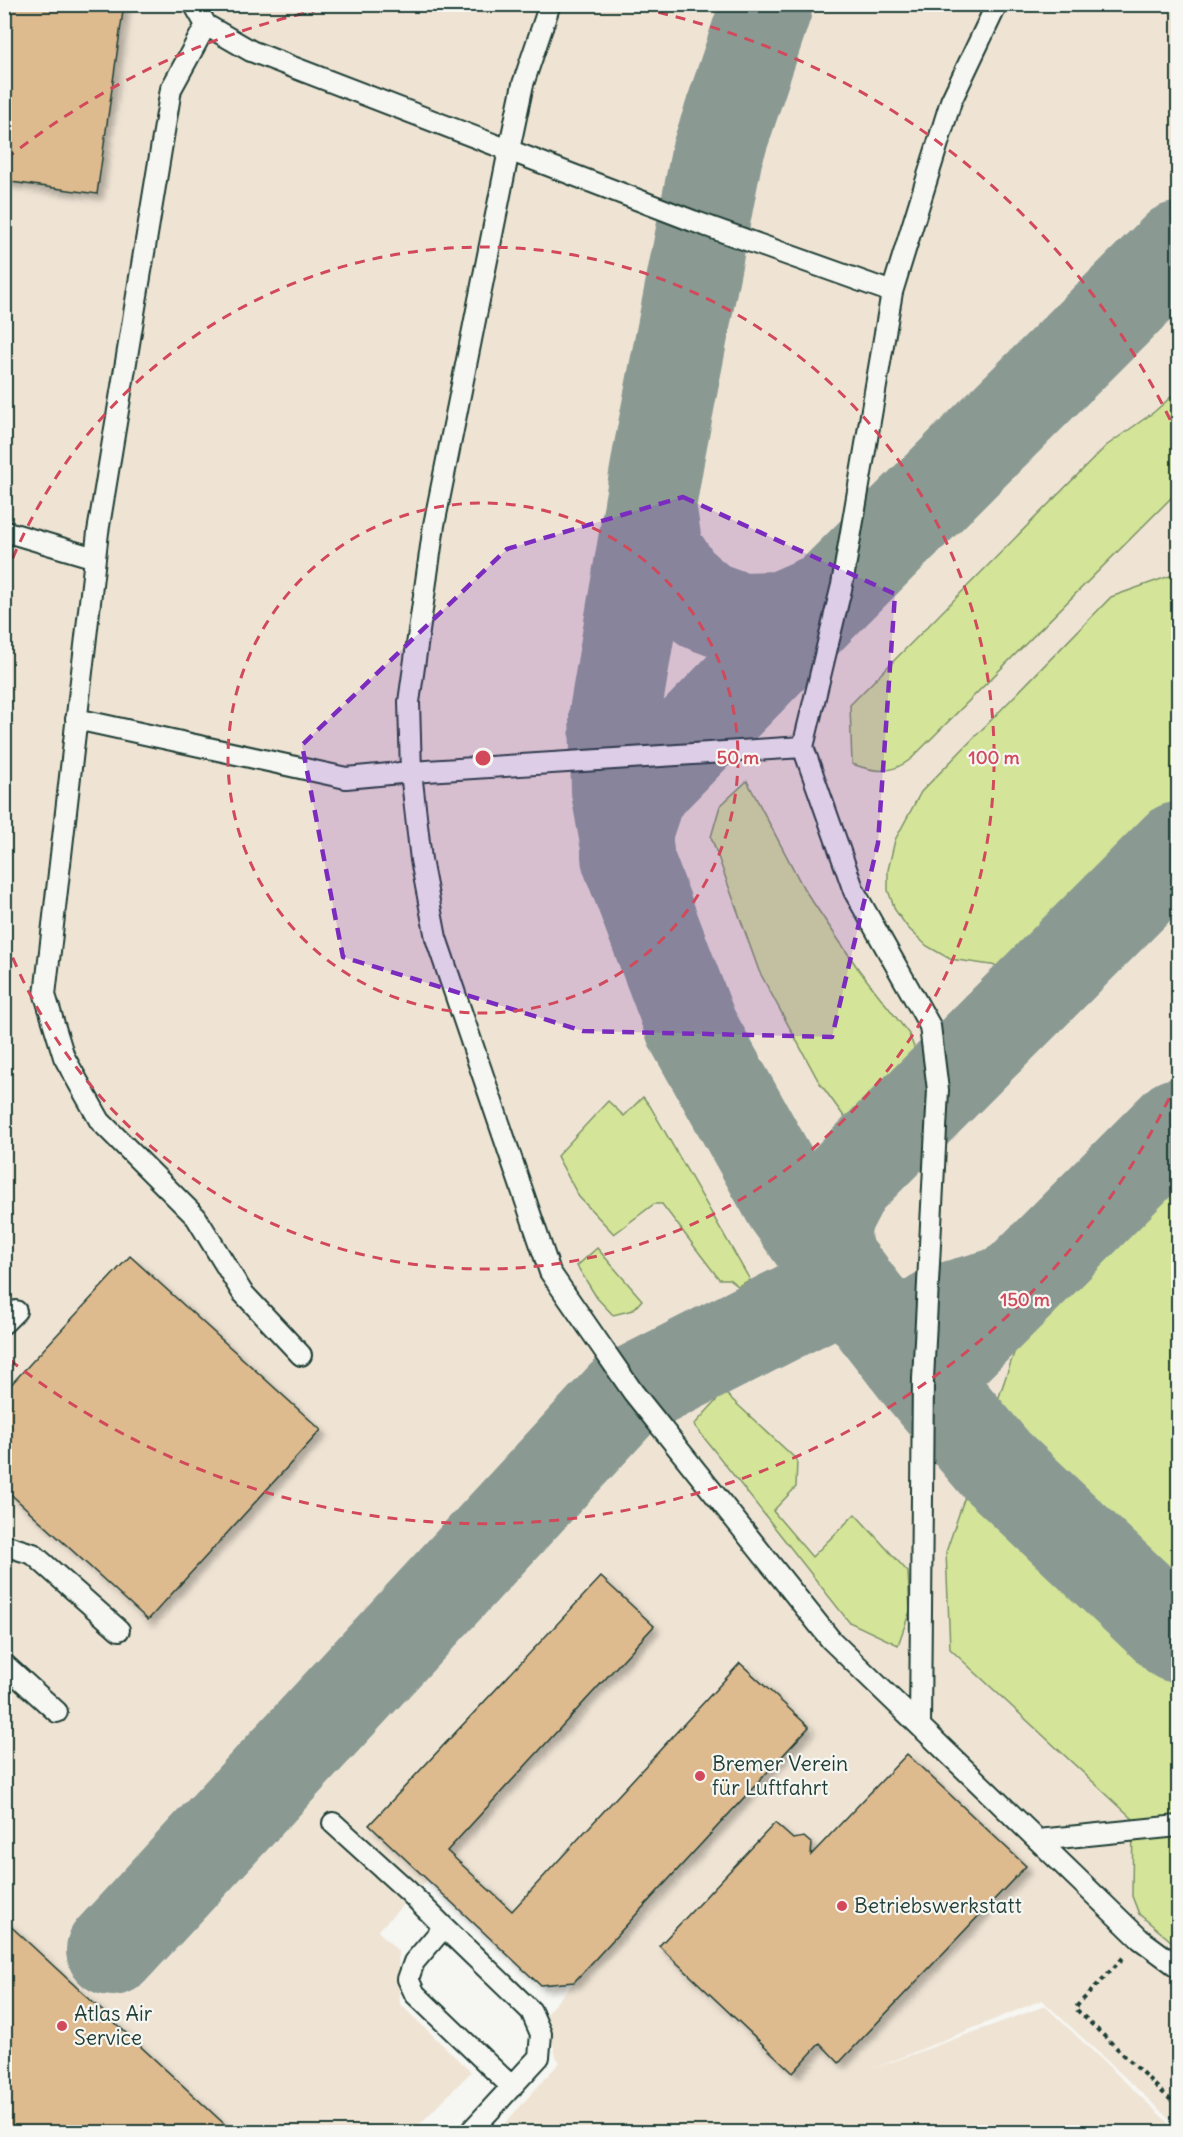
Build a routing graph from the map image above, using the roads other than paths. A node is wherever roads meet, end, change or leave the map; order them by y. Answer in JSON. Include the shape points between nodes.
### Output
{"nodes":[{"id":1,"x":194,"y":4,"type":"edge"},
{"id":2,"x":550,"y":4,"type":"edge"},
{"id":3,"x":997,"y":4,"type":"edge"},
{"id":4,"x":206,"y":25,"type":"junction"},
{"id":5,"x":509,"y":150,"type":"junction"},
{"id":6,"x":892,"y":292,"type":"junction"},
{"id":7,"x":4,"y":531,"type":"edge"},
{"id":8,"x":95,"y":558,"type":"junction"},
{"id":9,"x":76,"y":719,"type":"junction"},
{"id":10,"x":802,"y":747,"type":"junction"},
{"id":11,"x":411,"y":772,"type":"junction"},
{"id":12,"x":301,"y":1355,"type":"dead end"},
{"id":13,"x":4,"y":1545,"type":"edge"},
{"id":14,"x":119,"y":1630,"type":"dead end"},
{"id":15,"x":4,"y":1664,"type":"edge"},
{"id":16,"x":57,"y":1712,"type":"dead end"},
{"id":17,"x":920,"y":1726,"type":"junction"},
{"id":18,"x":333,"y":1823,"type":"dead end"},
{"id":19,"x":1179,"y":1826,"type":"edge"},
{"id":20,"x":1038,"y":1840,"type":"junction"},
{"id":21,"x":444,"y":1928,"type":"junction"},
{"id":22,"x":1179,"y":1968,"type":"edge"},
{"id":23,"x":512,"y":2087,"type":"junction"},
{"id":24,"x":470,"y":2133,"type":"edge"}],
"edges":[{"from":1,"to":4,"type":"lane"},
{"from":2,"to":5,"type":"lane","via":[[523,84]]},
{"from":3,"to":6,"type":"lane","via":[[951,101]]},
{"from":4,"to":5,"type":"lane","via":[[251,51]]},
{"from":4,"to":8,"type":"lane","via":[[171,89]]},
{"from":5,"to":6,"type":"lane"},
{"from":5,"to":11,"type":"lane","via":[[434,525],[409,702]]},
{"from":6,"to":10,"type":"lane","via":[[842,585]]},
{"from":7,"to":8,"type":"lane"},
{"from":8,"to":9,"type":"lane"},
{"from":9,"to":11,"type":"lane","via":[[346,778]]},
{"from":9,"to":12,"type":"lane","via":[[45,995],[64,1057],[100,1121],[196,1217],[242,1292]]},
{"from":10,"to":11,"type":"lane"},
{"from":10,"to":17,"type":"lane","via":[[854,891],[930,1026],[938,1090],[922,1379]]},
{"from":11,"to":17,"type":"lane","via":[[436,938],[550,1272],[633,1392],[831,1640]]},
{"from":13,"to":14,"type":"lane","via":[[33,1554]]},
{"from":15,"to":16,"type":"lane"},
{"from":17,"to":20,"type":"lane"},
{"from":18,"to":21,"type":"lane"},
{"from":19,"to":20,"type":"lane"},
{"from":20,"to":22,"type":"lane","via":[[1140,1939]]},
{"from":21,"to":23,"type":"lane","via":[[531,2011],[541,2034],[539,2057]]},
{"from":21,"to":23,"type":"lane","via":[[414,1962],[408,1979],[415,1994]]},
{"from":23,"to":24,"type":"lane"}]}
